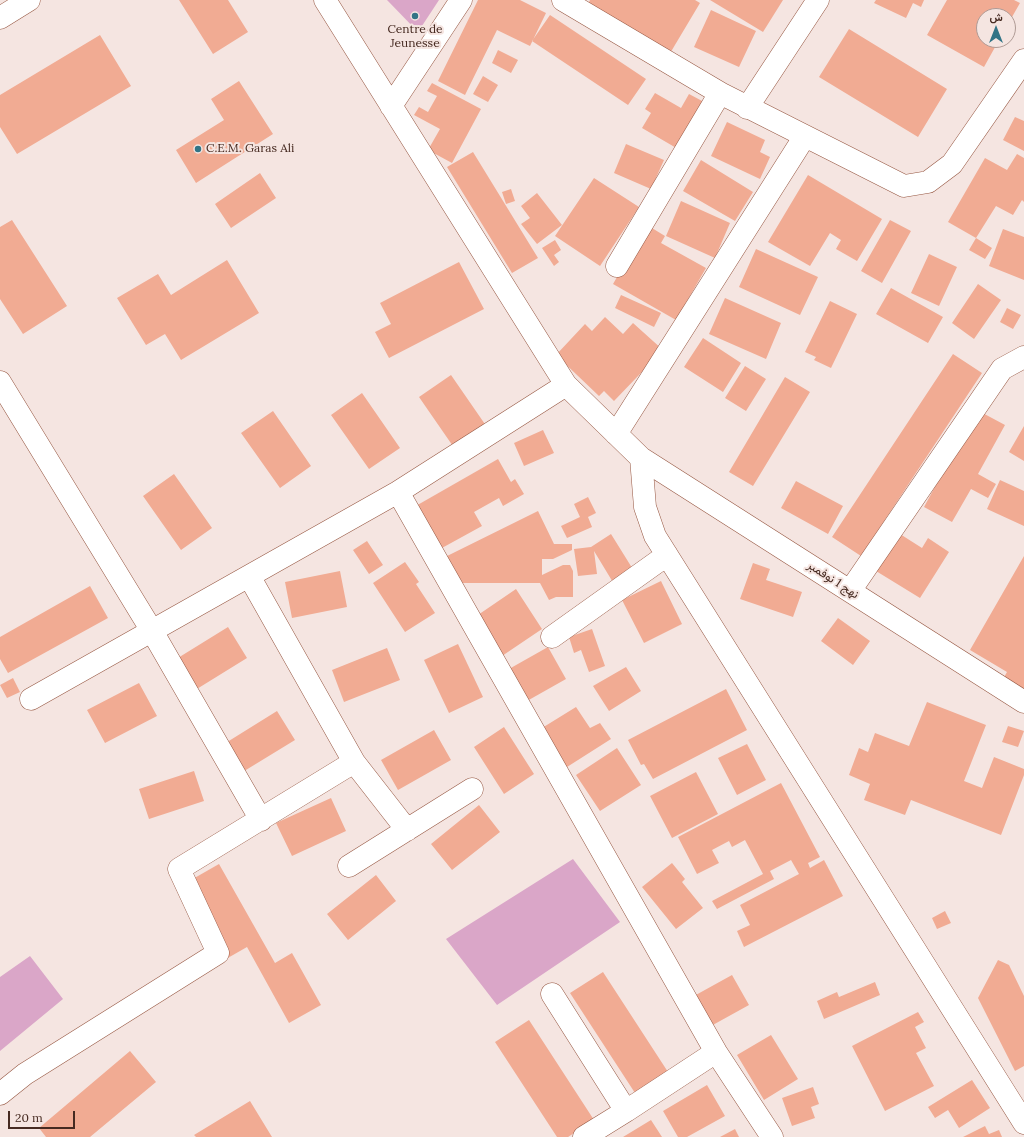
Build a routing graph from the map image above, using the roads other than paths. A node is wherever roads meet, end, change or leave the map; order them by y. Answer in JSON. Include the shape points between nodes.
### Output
{"nodes":[{"id":1,"x":29,"y":0,"type":"edge"},
{"id":2,"x":325,"y":0,"type":"edge"},
{"id":3,"x":461,"y":0,"type":"edge"},
{"id":4,"x":563,"y":0,"type":"edge"},
{"id":5,"x":818,"y":0,"type":"edge"},
{"id":6,"x":0,"y":18,"type":"edge"},
{"id":7,"x":1024,"y":60,"type":"edge"},
{"id":8,"x":720,"y":93,"type":"junction"},
{"id":9,"x":391,"y":106,"type":"junction"},
{"id":10,"x":747,"y":108,"type":"junction"},
{"id":11,"x":805,"y":136,"type":"junction"},
{"id":12,"x":617,"y":266,"type":"dead end"},
{"id":13,"x":1024,"y":357,"type":"edge"},
{"id":14,"x":0,"y":382,"type":"edge"},
{"id":15,"x":566,"y":385,"type":"junction"},
{"id":16,"x":616,"y":434,"type":"junction"},
{"id":17,"x":641,"y":458,"type":"junction"},
{"id":18,"x":398,"y":492,"type":"junction"},
{"id":19,"x":667,"y":555,"type":"junction"},
{"id":20,"x":249,"y":576,"type":"junction"},
{"id":21,"x":850,"y":591,"type":"junction"},
{"id":22,"x":152,"y":631,"type":"junction"},
{"id":23,"x":552,"y":637,"type":"dead end"},
{"id":24,"x":31,"y":699,"type":"dead end"},
{"id":25,"x":1024,"y":702,"type":"edge"},
{"id":26,"x":354,"y":762,"type":"junction"},
{"id":27,"x":472,"y":789,"type":"dead end"},
{"id":28,"x":261,"y":820,"type":"junction"},
{"id":29,"x":406,"y":830,"type":"junction"},
{"id":30,"x":350,"y":866,"type":"dead end"},
{"id":31,"x":552,"y":994,"type":"dead end"},
{"id":32,"x":716,"y":1052,"type":"junction"},
{"id":33,"x":0,"y":1094,"type":"edge"},
{"id":34,"x":626,"y":1111,"type":"junction"},
{"id":35,"x":1024,"y":1123,"type":"edge"},
{"id":36,"x":584,"y":1137,"type":"edge"},
{"id":37,"x":772,"y":1137,"type":"edge"}],
"edges":[{"from":1,"to":6,"type":"street"},
{"from":2,"to":9,"type":"street","name":"نهج 1 نوفمبر"},
{"from":3,"to":9,"type":"street"},
{"from":4,"to":8,"type":"street"},
{"from":5,"to":10,"type":"street"},
{"from":7,"to":11,"type":"street","via":[[952,164],[928,182],[904,186]]},
{"from":8,"to":10,"type":"street"},
{"from":8,"to":12,"type":"street"},
{"from":9,"to":15,"type":"street","name":"نهج 1 نوفمبر"},
{"from":10,"to":11,"type":"street"},
{"from":11,"to":16,"type":"street"},
{"from":13,"to":21,"type":"street","via":[[1002,369]]},
{"from":14,"to":22,"type":"street"},
{"from":15,"to":16,"type":"street","name":"نهج 1 نوفمبر"},
{"from":15,"to":18,"type":"street"},
{"from":16,"to":17,"type":"street","name":"نهج 1 نوفمبر"},
{"from":17,"to":19,"type":"street","via":[[645,507],[655,536]]},
{"from":17,"to":21,"type":"street","name":"نهج 1 نوفمبر"},
{"from":18,"to":20,"type":"street"},
{"from":18,"to":32,"type":"street"},
{"from":19,"to":23,"type":"street"},
{"from":19,"to":35,"type":"street"},
{"from":20,"to":22,"type":"street"},
{"from":20,"to":26,"type":"street"},
{"from":21,"to":25,"type":"street","name":"نهج 1 نوفمبر"},
{"from":22,"to":24,"type":"street"},
{"from":22,"to":28,"type":"street"},
{"from":26,"to":28,"type":"street"},
{"from":26,"to":29,"type":"street"},
{"from":27,"to":29,"type":"street"},
{"from":28,"to":33,"type":"street","via":[[179,869],[218,953],[25,1074]]},
{"from":29,"to":30,"type":"street"},
{"from":31,"to":34,"type":"street"},
{"from":32,"to":34,"type":"street"},
{"from":32,"to":37,"type":"street"},
{"from":34,"to":36,"type":"street"}]}
